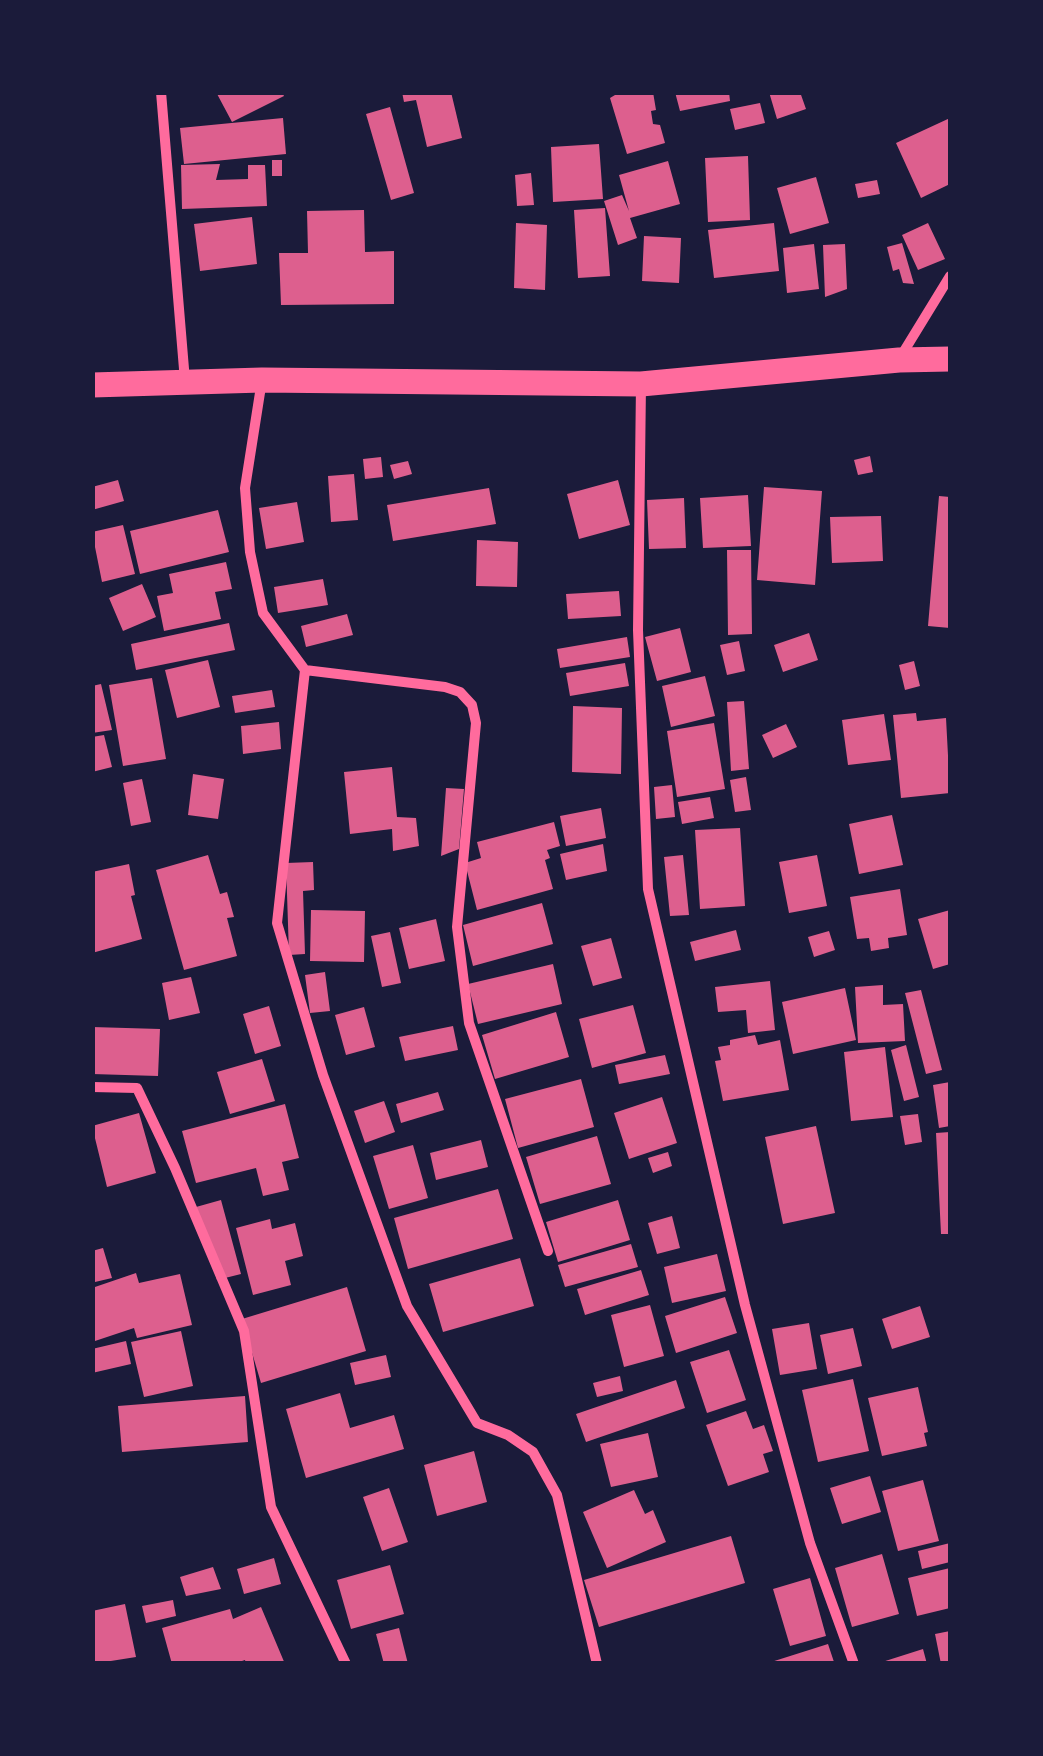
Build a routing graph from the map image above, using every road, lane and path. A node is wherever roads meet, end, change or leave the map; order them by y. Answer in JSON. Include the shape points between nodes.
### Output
{"nodes":[{"id":1,"x":162,"y":92,"type":"edge"},
{"id":2,"x":950,"y":276,"type":"edge"},
{"id":3,"x":950,"y":359,"type":"edge"},
{"id":4,"x":899,"y":360,"type":"junction"},
{"id":5,"x":262,"y":380,"type":"junction"},
{"id":6,"x":186,"y":382,"type":"junction"},
{"id":7,"x":641,"y":384,"type":"junction"},
{"id":8,"x":92,"y":385,"type":"edge"},
{"id":9,"x":305,"y":670,"type":"junction"},
{"id":10,"x":92,"y":1087,"type":"edge"},
{"id":11,"x":548,"y":1251,"type":"dead end"},
{"id":12,"x":346,"y":1664,"type":"edge"},
{"id":13,"x":597,"y":1664,"type":"edge"},
{"id":14,"x":854,"y":1664,"type":"edge"}],
"edges":[{"from":1,"to":6,"type":"street"},
{"from":2,"to":4,"type":"street"},
{"from":3,"to":4,"type":"main road"},
{"from":4,"to":7,"type":"main road"},
{"from":5,"to":6,"type":"main road"},
{"from":5,"to":7,"type":"main road"},
{"from":5,"to":9,"type":"street","via":[[245,488],[250,552],[263,613]]},
{"from":6,"to":8,"type":"main road"},
{"from":7,"to":14,"type":"street","via":[[638,630],[648,889],[746,1305],[810,1543]]},
{"from":9,"to":11,"type":"street","via":[[445,687],[472,705],[476,724],[457,927],[469,1023]]},
{"from":9,"to":13,"type":"street","via":[[276,923],[298,1000],[407,1306],[478,1423],[533,1452],[556,1494]]},
{"from":10,"to":12,"type":"street","via":[[137,1088],[175,1168],[244,1332],[272,1507]]}]}
